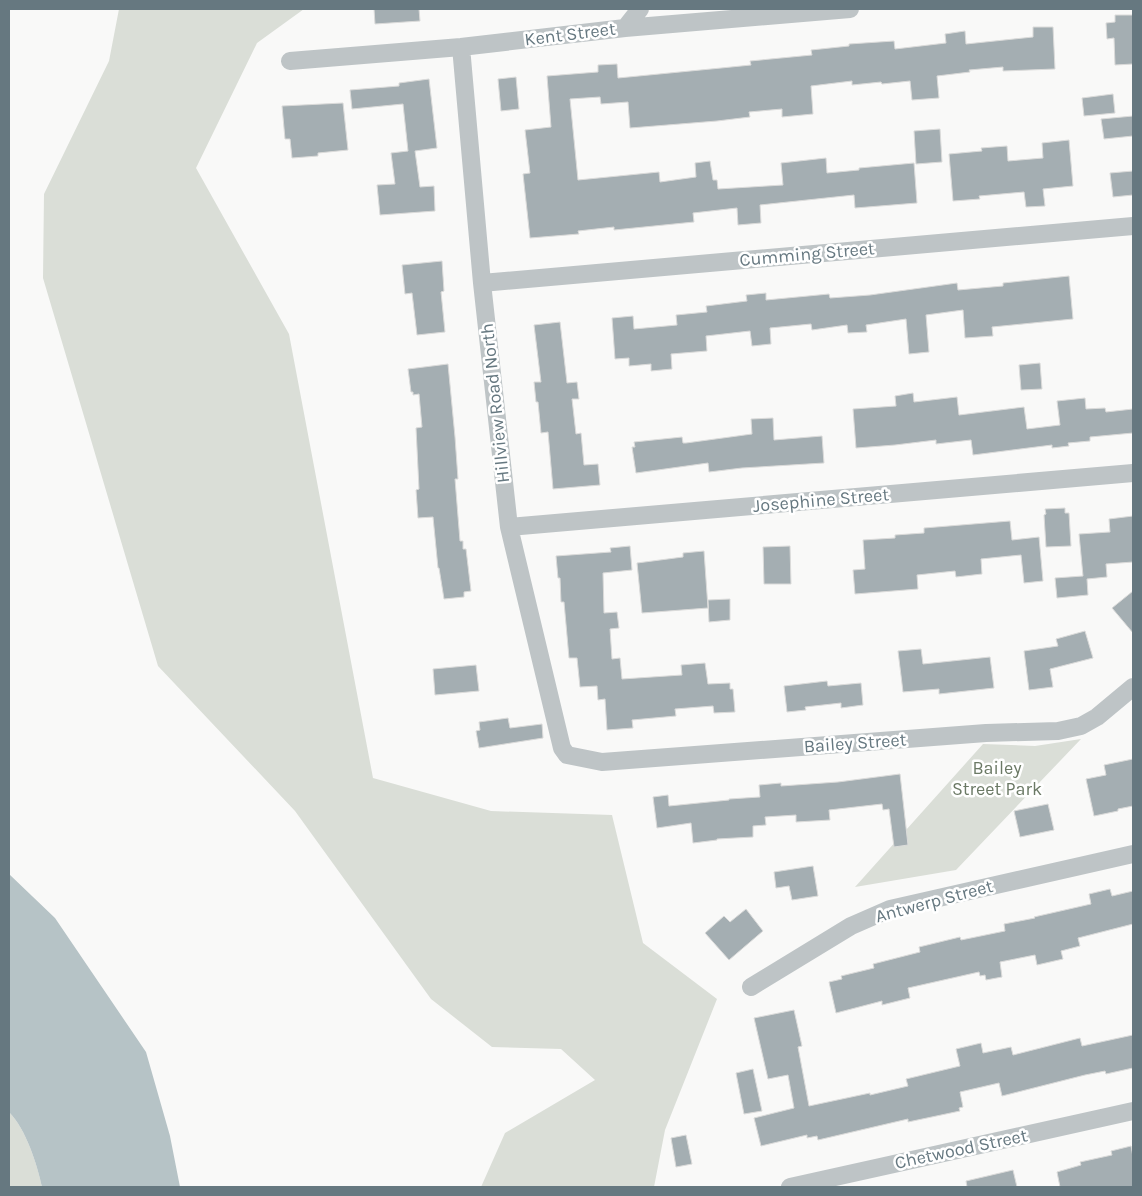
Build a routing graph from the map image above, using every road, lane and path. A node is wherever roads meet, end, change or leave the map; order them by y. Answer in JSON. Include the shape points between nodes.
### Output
{"nodes":[{"id":1,"x":640,"y":9,"type":"edge"},
{"id":2,"x":850,"y":9,"type":"edge"},
{"id":3,"x":624,"y":28,"type":"junction"},
{"id":4,"x":461,"y":47,"type":"junction"},
{"id":5,"x":290,"y":61,"type":"dead end"},
{"id":6,"x":1133,"y":226,"type":"edge"},
{"id":7,"x":482,"y":282,"type":"junction"},
{"id":8,"x":1133,"y":473,"type":"edge"},
{"id":9,"x":509,"y":527,"type":"junction"},
{"id":10,"x":1133,"y":687,"type":"edge"},
{"id":11,"x":565,"y":752,"type":"joint"},
{"id":12,"x":1133,"y":854,"type":"edge"},
{"id":13,"x":751,"y":987,"type":"dead end"},
{"id":14,"x":1133,"y":1111,"type":"edge"},
{"id":15,"x":790,"y":1187,"type":"edge"}],
"edges":[{"from":1,"to":3,"type":"street"},
{"from":2,"to":3,"type":"street","name":"Kent Street"},
{"from":3,"to":4,"type":"street","name":"Kent Street"},
{"from":4,"to":5,"type":"street","name":"Kent Street"},
{"from":4,"to":7,"type":"street","name":"Hillview Road North"},
{"from":6,"to":7,"type":"street","name":"Cumming Street"},
{"from":7,"to":9,"type":"street","name":"Hillview Road North"},
{"from":8,"to":9,"type":"street","name":"Josephine Street"},
{"from":9,"to":11,"type":"street","name":"Hillview Road North"},
{"from":10,"to":11,"type":"street","name":"Bailey Street","via":[[1097,717],[1081,726],[1058,731],[986,733],[602,762]]},
{"from":12,"to":13,"type":"street","name":"Antwerp Street","via":[[890,909],[851,926]]},
{"from":14,"to":15,"type":"street","name":"Chetwood Street"}]}
